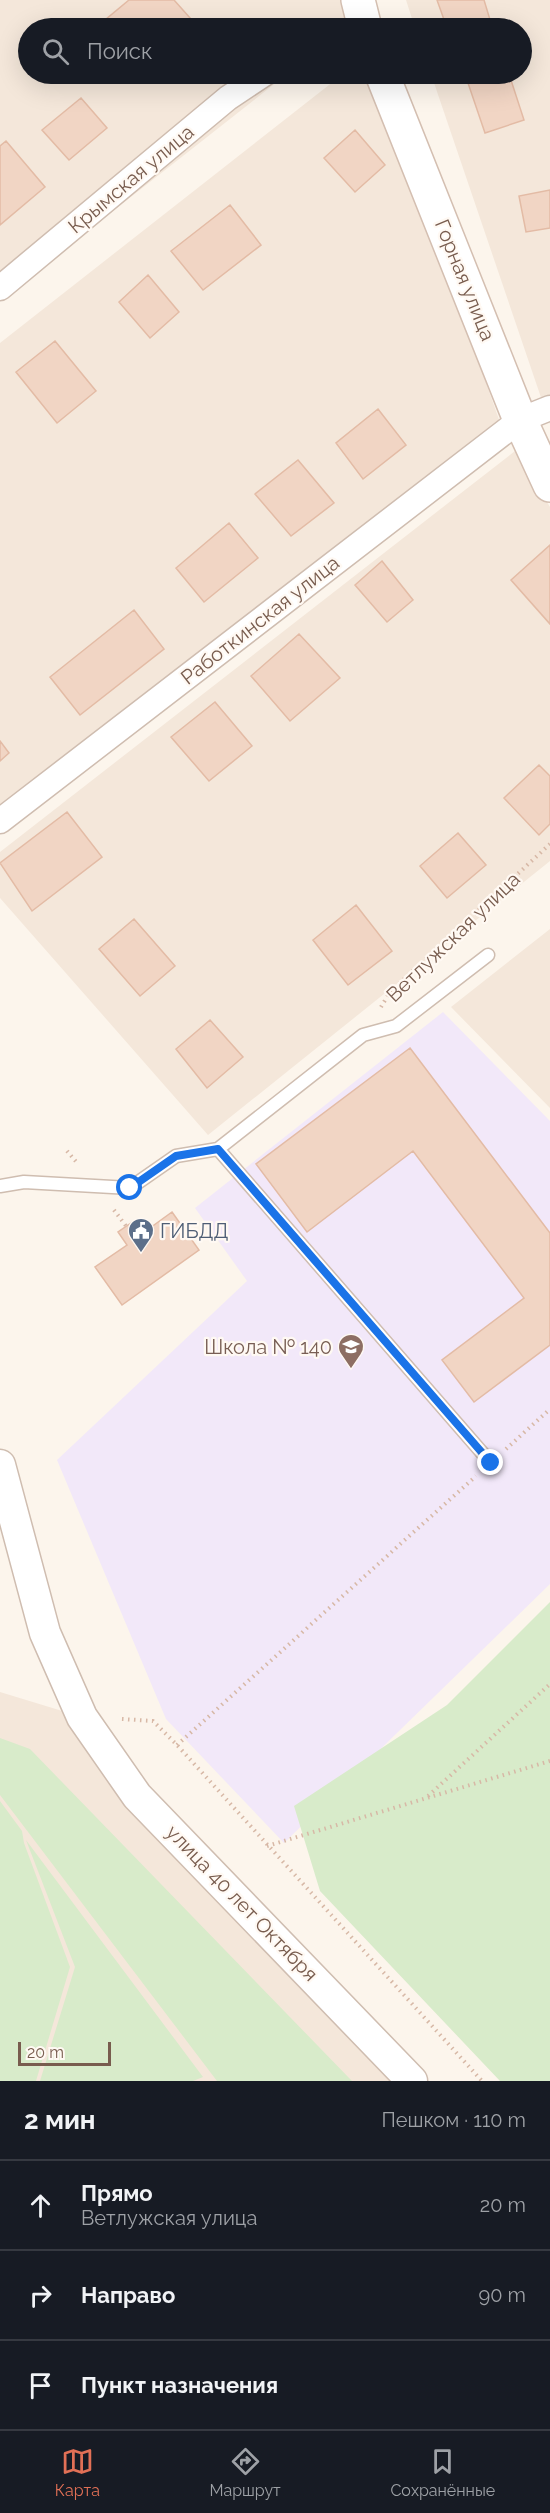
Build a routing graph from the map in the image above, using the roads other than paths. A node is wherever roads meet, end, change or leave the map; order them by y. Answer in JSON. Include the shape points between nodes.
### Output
{"nodes":[{"id":1,"x":358,"y":0,"type":"edge"},
{"id":2,"x":362,"y":18,"type":"edge"},
{"id":3,"x":249,"y":84,"type":"edge"},
{"id":4,"x":386,"y":84,"type":"edge"},
{"id":5,"x":0,"y":288,"type":"edge"},
{"id":6,"x":550,"y":408,"type":"edge"},
{"id":7,"x":520,"y":420,"type":"junction"},
{"id":8,"x":550,"y":485,"type":"edge"},
{"id":9,"x":0,"y":821,"type":"edge"},
{"id":10,"x":488,"y":955,"type":"dead end"},
{"id":11,"x":218,"y":1149,"type":"junction"},
{"id":12,"x":0,"y":1186,"type":"edge"},
{"id":13,"x":491,"y":1463,"type":"road end"},
{"id":14,"x":2,"y":1480,"type":"edge"},
{"id":15,"x":412,"y":2081,"type":"edge"}],
"edges":[{"from":1,"to":2,"type":"main road"},
{"from":3,"to":5,"type":"street","name":"Крымская улица"},
{"from":4,"to":7,"type":"main road","name":"Горная улица"},
{"from":6,"to":7,"type":"street","name":"Работкинская улица"},
{"from":7,"to":8,"type":"main road","name":"Горная улица"},
{"from":7,"to":9,"type":"street","name":"Работкинская улица"},
{"from":10,"to":11,"type":"lane","name":"Ветлужская улица","via":[[396,1026],[363,1035]]},
{"from":11,"to":12,"type":"lane","name":"Ветлужская улица","via":[[176,1156],[130,1188],[24,1182]]},
{"from":11,"to":13,"type":"lane"},
{"from":14,"to":15,"type":"street","name":"улица 40 лет Октября","via":[[45,1634],[82,1717],[137,1796]]}]}
